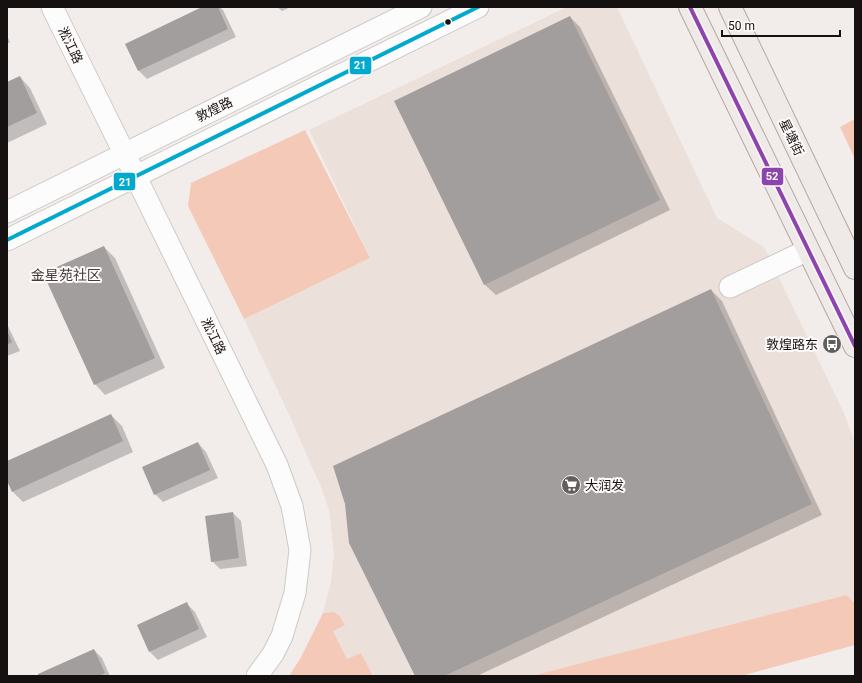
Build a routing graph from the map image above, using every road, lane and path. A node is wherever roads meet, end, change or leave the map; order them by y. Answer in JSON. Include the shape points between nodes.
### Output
{"nodes":[{"id":1,"x":52,"y":7,"type":"edge"},
{"id":2,"x":421,"y":7,"type":"edge"},
{"id":3,"x":478,"y":7,"type":"edge"},
{"id":4,"x":690,"y":7,"type":"edge"},
{"id":5,"x":730,"y":7,"type":"edge"},
{"id":6,"x":125,"y":154,"type":"junction"},
{"id":7,"x":136,"y":176,"type":"junction"},
{"id":8,"x":7,"y":212,"type":"edge"},
{"id":9,"x":7,"y":240,"type":"edge"},
{"id":10,"x":808,"y":250,"type":"junction"},
{"id":11,"x":855,"y":268,"type":"edge"},
{"id":12,"x":730,"y":287,"type":"dead end"},
{"id":13,"x":855,"y":346,"type":"edge"},
{"id":14,"x":257,"y":676,"type":"edge"}],
"edges":[{"from":1,"to":6,"type":"street","name":"淞江路"},
{"from":2,"to":6,"type":"street","name":"敦煌路"},
{"from":3,"to":7,"type":"street","name":"敦煌路"},
{"from":4,"to":10,"type":"main road"},
{"from":5,"to":11,"type":"main road","name":"星塘街"},
{"from":6,"to":7,"type":"street","name":"淞江路"},
{"from":6,"to":8,"type":"street","name":"敦煌路"},
{"from":7,"to":9,"type":"street","name":"敦煌路"},
{"from":7,"to":14,"type":"street","name":"淞江路","via":[[277,465],[292,506],[300,550],[296,593],[282,636]]},
{"from":10,"to":12,"type":"street"},
{"from":10,"to":13,"type":"main road"}]}
